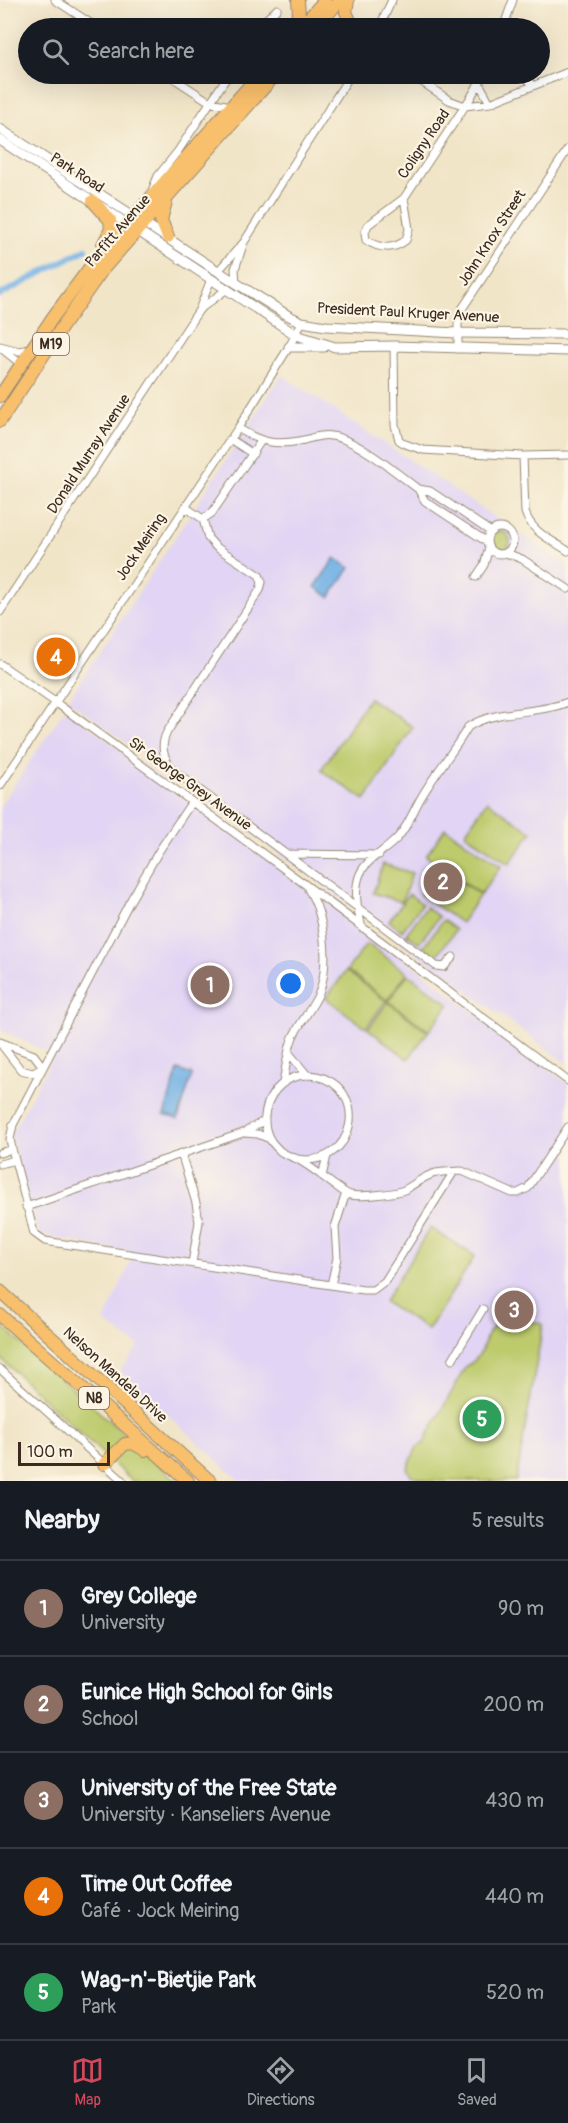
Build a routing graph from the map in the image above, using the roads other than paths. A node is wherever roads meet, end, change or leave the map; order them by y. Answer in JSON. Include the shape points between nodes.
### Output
{"nodes":[{"id":1,"x":55,"y":0,"type":"edge"},
{"id":2,"x":298,"y":0,"type":"edge"},
{"id":3,"x":340,"y":0,"type":"edge"},
{"id":4,"x":348,"y":0,"type":"edge"},
{"id":5,"x":392,"y":0,"type":"edge"},
{"id":6,"x":513,"y":0,"type":"edge"},
{"id":7,"x":322,"y":8,"type":"edge"},
{"id":8,"x":277,"y":9,"type":"dead end"},
{"id":9,"x":83,"y":18,"type":"edge"},
{"id":10,"x":267,"y":18,"type":"edge"},
{"id":11,"x":296,"y":18,"type":"edge"},
{"id":12,"x":336,"y":18,"type":"edge"},
{"id":13,"x":336,"y":18,"type":"edge"},
{"id":14,"x":347,"y":18,"type":"edge"},
{"id":15,"x":385,"y":18,"type":"edge"},
{"id":16,"x":507,"y":18,"type":"edge"},
{"id":17,"x":568,"y":72,"type":"edge"},
{"id":18,"x":550,"y":78,"type":"edge"},
{"id":19,"x":182,"y":84,"type":"edge"},
{"id":20,"x":222,"y":84,"type":"edge"},
{"id":21,"x":246,"y":84,"type":"edge"},
{"id":22,"x":251,"y":84,"type":"edge"},
{"id":23,"x":267,"y":84,"type":"edge"},
{"id":24,"x":345,"y":84,"type":"edge"},
{"id":25,"x":425,"y":84,"type":"edge"},
{"id":26,"x":478,"y":84,"type":"edge"},
{"id":27,"x":480,"y":84,"type":"edge"},
{"id":28,"x":532,"y":85,"type":"edge"},
{"id":29,"x":244,"y":91,"type":"junction"},
{"id":30,"x":210,"y":102,"type":"junction"},
{"id":31,"x":490,"y":103,"type":"junction"},
{"id":32,"x":231,"y":106,"type":"junction"},
{"id":33,"x":465,"y":106,"type":"junction"},
{"id":34,"x":0,"y":129,"type":"edge"},
{"id":35,"x":0,"y":140,"type":"edge"},
{"id":36,"x":568,"y":149,"type":"edge"},
{"id":37,"x":170,"y":193,"type":"junction"},
{"id":38,"x":404,"y":198,"type":"junction"},
{"id":39,"x":149,"y":199,"type":"junction"},
{"id":40,"x":93,"y":201,"type":"junction"},
{"id":41,"x":136,"y":223,"type":"junction"},
{"id":42,"x":168,"y":237,"type":"junction"},
{"id":43,"x":244,"y":242,"type":"junction"},
{"id":44,"x":94,"y":262,"type":"junction"},
{"id":45,"x":219,"y":270,"type":"junction"},
{"id":46,"x":211,"y":279,"type":"junction"},
{"id":47,"x":236,"y":283,"type":"junction"},
{"id":48,"x":227,"y":289,"type":"junction"},
{"id":49,"x":77,"y":306,"type":"junction"},
{"id":50,"x":199,"y":310,"type":"junction"},
{"id":51,"x":302,"y":322,"type":"junction"},
{"id":52,"x":457,"y":333,"type":"junction"},
{"id":53,"x":568,"y":334,"type":"edge"},
{"id":54,"x":296,"y":335,"type":"junction"},
{"id":55,"x":394,"y":346,"type":"junction"},
{"id":56,"x":0,"y":347,"type":"edge"},
{"id":57,"x":289,"y":347,"type":"junction"},
{"id":58,"x":335,"y":347,"type":"junction"},
{"id":59,"x":31,"y":348,"type":"junction"},
{"id":60,"x":458,"y":349,"type":"junction"},
{"id":61,"x":568,"y":351,"type":"edge"},
{"id":62,"x":21,"y":364,"type":"junction"},
{"id":63,"x":23,"y":387,"type":"junction"},
{"id":64,"x":0,"y":396,"type":"edge"},
{"id":65,"x":0,"y":408,"type":"edge"},
{"id":66,"x":0,"y":421,"type":"edge"},
{"id":67,"x":238,"y":428,"type":"junction"},
{"id":68,"x":231,"y":439,"type":"junction"},
{"id":69,"x":261,"y":441,"type":"junction"},
{"id":70,"x":253,"y":454,"type":"junction"},
{"id":71,"x":568,"y":455,"type":"edge"},
{"id":72,"x":523,"y":456,"type":"junction"},
{"id":73,"x":418,"y":489,"type":"junction"},
{"id":74,"x":185,"y":507,"type":"junction"},
{"id":75,"x":203,"y":519,"type":"junction"},
{"id":76,"x":490,"y":532,"type":"junction"},
{"id":77,"x":488,"y":545,"type":"junction"},
{"id":78,"x":512,"y":547,"type":"junction"},
{"id":79,"x":568,"y":551,"type":"edge"},
{"id":80,"x":502,"y":554,"type":"junction"},
{"id":81,"x":522,"y":560,"type":"junction"},
{"id":82,"x":484,"y":565,"type":"junction"},
{"id":83,"x":476,"y":577,"type":"dead end"},
{"id":84,"x":568,"y":577,"type":"edge"},
{"id":85,"x":565,"y":587,"type":"edge"},
{"id":86,"x":0,"y":612,"type":"edge"},
{"id":87,"x":0,"y":664,"type":"edge"},
{"id":88,"x":55,"y":702,"type":"junction"},
{"id":89,"x":568,"y":702,"type":"edge"},
{"id":90,"x":0,"y":786,"type":"edge"},
{"id":91,"x":191,"y":803,"type":"junction"},
{"id":92,"x":286,"y":854,"type":"junction"},
{"id":93,"x":379,"y":855,"type":"junction"},
{"id":94,"x":306,"y":885,"type":"junction"},
{"id":95,"x":357,"y":907,"type":"junction"},
{"id":96,"x":362,"y":928,"type":"junction"},
{"id":97,"x":453,"y":957,"type":"dead end"},
{"id":98,"x":0,"y":1043,"type":"edge"},
{"id":99,"x":289,"y":1053,"type":"junction"},
{"id":100,"x":43,"y":1067,"type":"junction"},
{"id":101,"x":26,"y":1072,"type":"junction"},
{"id":102,"x":307,"y":1075,"type":"junction"},
{"id":103,"x":568,"y":1081,"type":"edge"},
{"id":104,"x":283,"y":1083,"type":"junction"},
{"id":105,"x":30,"y":1092,"type":"junction"},
{"id":106,"x":265,"y":1120,"type":"junction"},
{"id":107,"x":568,"y":1127,"type":"edge"},
{"id":108,"x":243,"y":1133,"type":"junction"},
{"id":109,"x":270,"y":1139,"type":"junction"},
{"id":110,"x":12,"y":1149,"type":"junction"},
{"id":111,"x":0,"y":1153,"type":"edge"},
{"id":112,"x":181,"y":1153,"type":"junction"},
{"id":113,"x":327,"y":1156,"type":"junction"},
{"id":114,"x":297,"y":1159,"type":"junction"},
{"id":115,"x":15,"y":1160,"type":"junction"},
{"id":116,"x":0,"y":1164,"type":"edge"},
{"id":117,"x":453,"y":1173,"type":"junction"},
{"id":118,"x":322,"y":1176,"type":"junction"},
{"id":119,"x":346,"y":1193,"type":"junction"},
{"id":120,"x":26,"y":1207,"type":"junction"},
{"id":121,"x":192,"y":1263,"type":"junction"},
{"id":122,"x":331,"y":1285,"type":"junction"},
{"id":123,"x":0,"y":1291,"type":"edge"},
{"id":124,"x":483,"y":1309,"type":"dead end"},
{"id":125,"x":0,"y":1315,"type":"edge"},
{"id":126,"x":452,"y":1360,"type":"dead end"},
{"id":127,"x":0,"y":1369,"type":"edge"},
{"id":128,"x":104,"y":1464,"type":"junction"},
{"id":129,"x":176,"y":1471,"type":"junction"},
{"id":130,"x":123,"y":1481,"type":"edge"},
{"id":131,"x":188,"y":1481,"type":"edge"},
{"id":132,"x":210,"y":1481,"type":"edge"}],
"edges":[{"from":1,"to":9,"type":"street"},
{"from":2,"to":7,"type":"street"},
{"from":2,"to":11,"type":"highway"},
{"from":3,"to":7,"type":"highway"},
{"from":4,"to":14,"type":"highway"},
{"from":5,"to":15,"type":"street"},
{"from":6,"to":16,"type":"street"},
{"from":7,"to":12,"type":"street"},
{"from":7,"to":13,"type":"street"},
{"from":8,"to":10,"type":"street"},
{"from":17,"to":18,"type":"street"},
{"from":19,"to":30,"type":"street"},
{"from":20,"to":30,"type":"street","name":"Parfitt Avenue"},
{"from":21,"to":29,"type":"highway"},
{"from":22,"to":29,"type":"highway","name":"Parfitt Avenue","number":"M19"},
{"from":23,"to":37,"type":"highway","name":"Parfitt Avenue","number":"M19"},
{"from":24,"to":43,"type":"street"},
{"from":25,"to":33,"type":"street"},
{"from":26,"to":33,"type":"street","name":"Coligny Road"},
{"from":27,"to":31,"type":"street"},
{"from":28,"to":31,"type":"street"},
{"from":29,"to":32,"type":"highway","name":"Parfitt Avenue","number":"M19"},
{"from":30,"to":32,"type":"street"},
{"from":30,"to":39,"type":"street","name":"Parfitt Avenue","via":[[158,176]]},
{"from":31,"to":33,"type":"street"},
{"from":32,"to":39,"type":"highway","name":"Parfitt Avenue","number":"M19"},
{"from":33,"to":38,"type":"street","name":"Coligny Road"},
{"from":34,"to":41,"type":"street","name":"Park Road"},
{"from":35,"to":40,"type":"street","name":"Park Road"},
{"from":36,"to":52,"type":"street","name":"John Knox Street","via":[[462,309]]},
{"from":37,"to":41,"type":"highway","name":"Parfitt Avenue","number":"M19"},
{"from":37,"to":42,"type":"highway","via":[[161,220]]},
{"from":38,"to":38,"type":"street","name":"Coligny Road","via":[[409,229],[406,240],[392,247],[376,246],[366,240],[368,225]]},
{"from":39,"to":41,"type":"highway","name":"Parfitt Avenue","number":"M19"},
{"from":40,"to":41,"type":"street","name":"Park Road"},
{"from":40,"to":44,"type":"highway","via":[[111,225]]},
{"from":41,"to":42,"type":"street","name":"President Paul Kruger Avenue"},
{"from":41,"to":44,"type":"highway","name":"Parfitt Avenue","number":"M19"},
{"from":41,"to":46,"type":"street"},
{"from":41,"to":49,"type":"highway","name":"Parfitt Avenue","number":"M19"},
{"from":42,"to":45,"type":"street","name":"President Paul Kruger Avenue"},
{"from":43,"to":45,"type":"street"},
{"from":43,"to":47,"type":"street","via":[[235,269]]},
{"from":44,"to":59,"type":"highway","name":"Parfitt Avenue","number":"M19"},
{"from":45,"to":47,"type":"street","name":"President Paul Kruger Avenue"},
{"from":46,"to":48,"type":"street"},
{"from":46,"to":50,"type":"street","name":"Donald Murray Avenue"},
{"from":47,"to":51,"type":"street","name":"President Paul Kruger Avenue"},
{"from":48,"to":50,"type":"street","name":"Donald Murray Avenue"},
{"from":48,"to":54,"type":"street"},
{"from":49,"to":62,"type":"highway","via":[[64,314],[34,359]]},
{"from":49,"to":63,"type":"highway","name":"Parfitt Avenue","number":"M19"},
{"from":50,"to":86,"type":"street","name":"Donald Murray Avenue"},
{"from":51,"to":52,"type":"street","name":"President Paul Kruger Avenue"},
{"from":51,"to":54,"type":"street","name":"Jock Meiring"},
{"from":52,"to":53,"type":"street","name":"President Paul Kruger Avenue"},
{"from":52,"to":60,"type":"street","name":"John Knox Street"},
{"from":54,"to":57,"type":"street","name":"Jock Meiring"},
{"from":54,"to":58,"type":"street"},
{"from":55,"to":58,"type":"street"},
{"from":55,"to":60,"type":"street"},
{"from":55,"to":72,"type":"street","via":[[395,425],[399,440],[423,450]]},
{"from":56,"to":59,"type":"street","via":[[19,351]]},
{"from":56,"to":62,"type":"street"},
{"from":57,"to":58,"type":"street"},
{"from":57,"to":67,"type":"street","name":"Jock Meiring"},
{"from":59,"to":62,"type":"highway","name":"Parfitt Avenue","number":"M19"},
{"from":60,"to":61,"type":"street"},
{"from":62,"to":64,"type":"highway","name":"Parfitt Avenue","number":"M19"},
{"from":63,"to":65,"type":"highway","via":[[12,391]]},
{"from":63,"to":66,"type":"highway","name":"Parfitt Avenue","number":"M19"},
{"from":67,"to":68,"type":"street","name":"Jock Meiring"},
{"from":67,"to":69,"type":"street"},
{"from":68,"to":70,"type":"street"},
{"from":68,"to":74,"type":"street","name":"Jock Meiring"},
{"from":69,"to":70,"type":"street"},
{"from":69,"to":73,"type":"street","via":[[290,442],[322,435],[342,438]]},
{"from":70,"to":75,"type":"street","via":[[212,513]]},
{"from":71,"to":72,"type":"street"},
{"from":72,"to":79,"type":"street","via":[[527,519],[535,530]]},
{"from":73,"to":76,"type":"street","via":[[430,492]]},
{"from":73,"to":77,"type":"street","via":[[425,501]]},
{"from":74,"to":75,"type":"street"},
{"from":74,"to":88,"type":"street","name":"Jock Meiring"},
{"from":75,"to":92,"type":"street","via":[[208,538],[216,547],[259,575],[262,582],[167,732],[164,755],[170,767]]},
{"from":76,"to":77,"type":"street"},
{"from":76,"to":78,"type":"street","via":[[506,530],[512,536]]},
{"from":77,"to":80,"type":"street"},
{"from":77,"to":82,"type":"street"},
{"from":78,"to":80,"type":"street"},
{"from":78,"to":81,"type":"street"},
{"from":80,"to":81,"type":"street"},
{"from":80,"to":82,"type":"street"},
{"from":81,"to":85,"type":"street"},
{"from":82,"to":83,"type":"street"},
{"from":84,"to":85,"type":"street"},
{"from":87,"to":88,"type":"street","name":"Sir George Grey Avenue"},
{"from":88,"to":90,"type":"street","name":"Jock Meiring"},
{"from":88,"to":91,"type":"street","name":"Sir George Grey Avenue"},
{"from":89,"to":93,"type":"street","via":[[478,721],[468,728],[423,793],[405,829]]},
{"from":91,"to":94,"type":"street","name":"Sir George Grey Avenue"},
{"from":91,"to":100,"type":"street","via":[[140,883]]},
{"from":92,"to":93,"type":"street"},
{"from":92,"to":95,"type":"street"},
{"from":93,"to":95,"type":"street","via":[[360,873]]},
{"from":94,"to":96,"type":"street","name":"Sir George Grey Avenue"},
{"from":94,"to":99,"type":"street","via":[[318,909],[324,969],[318,993],[293,1036]]},
{"from":95,"to":96,"type":"street"},
{"from":95,"to":97,"type":"street","via":[[436,966],[448,966]]},
{"from":96,"to":103,"type":"street","name":"Sir George Grey Avenue"},
{"from":98,"to":100,"type":"street","via":[[34,1055]]},
{"from":98,"to":101,"type":"street"},
{"from":99,"to":102,"type":"street"},
{"from":99,"to":104,"type":"street"},
{"from":100,"to":101,"type":"street"},
{"from":100,"to":105,"type":"street"},
{"from":101,"to":105,"type":"street"},
{"from":102,"to":104,"type":"street"},
{"from":102,"to":113,"type":"street","via":[[332,1083],[344,1095],[350,1112],[346,1138]]},
{"from":104,"to":106,"type":"street","via":[[269,1099]]},
{"from":105,"to":110,"type":"street","via":[[13,1125]]},
{"from":106,"to":108,"type":"street"},
{"from":106,"to":109,"type":"street"},
{"from":107,"to":117,"type":"street","via":[[524,1191],[512,1193],[462,1171]]},
{"from":108,"to":109,"type":"street"},
{"from":108,"to":112,"type":"street"},
{"from":109,"to":114,"type":"street","via":[[281,1152]]},
{"from":110,"to":111,"type":"street"},
{"from":110,"to":115,"type":"street"},
{"from":112,"to":120,"type":"street"},
{"from":112,"to":121,"type":"street","via":[[199,1222]]},
{"from":113,"to":114,"type":"street"},
{"from":113,"to":118,"type":"street"},
{"from":114,"to":118,"type":"street"},
{"from":115,"to":116,"type":"street"},
{"from":115,"to":120,"type":"street"},
{"from":117,"to":119,"type":"street","via":[[434,1173],[401,1192]]},
{"from":117,"to":122,"type":"street","via":[[379,1287],[363,1290]]},
{"from":118,"to":119,"type":"street"},
{"from":119,"to":122,"type":"street","via":[[335,1227],[337,1258]]},
{"from":120,"to":121,"type":"street","via":[[34,1233],[45,1241]]},
{"from":121,"to":122,"type":"street"},
{"from":123,"to":132,"type":"highway","name":"Nelson Mandela Drive","number":"N8"},
{"from":124,"to":126,"type":"street"},
{"from":125,"to":129,"type":"highway","name":"Nelson Mandela Drive","number":"N8"},
{"from":127,"to":128,"type":"street"},
{"from":128,"to":129,"type":"highway","via":[[129,1443]]},
{"from":128,"to":130,"type":"street"},
{"from":129,"to":131,"type":"highway","name":"Nelson Mandela Drive","number":"N8"}]}
